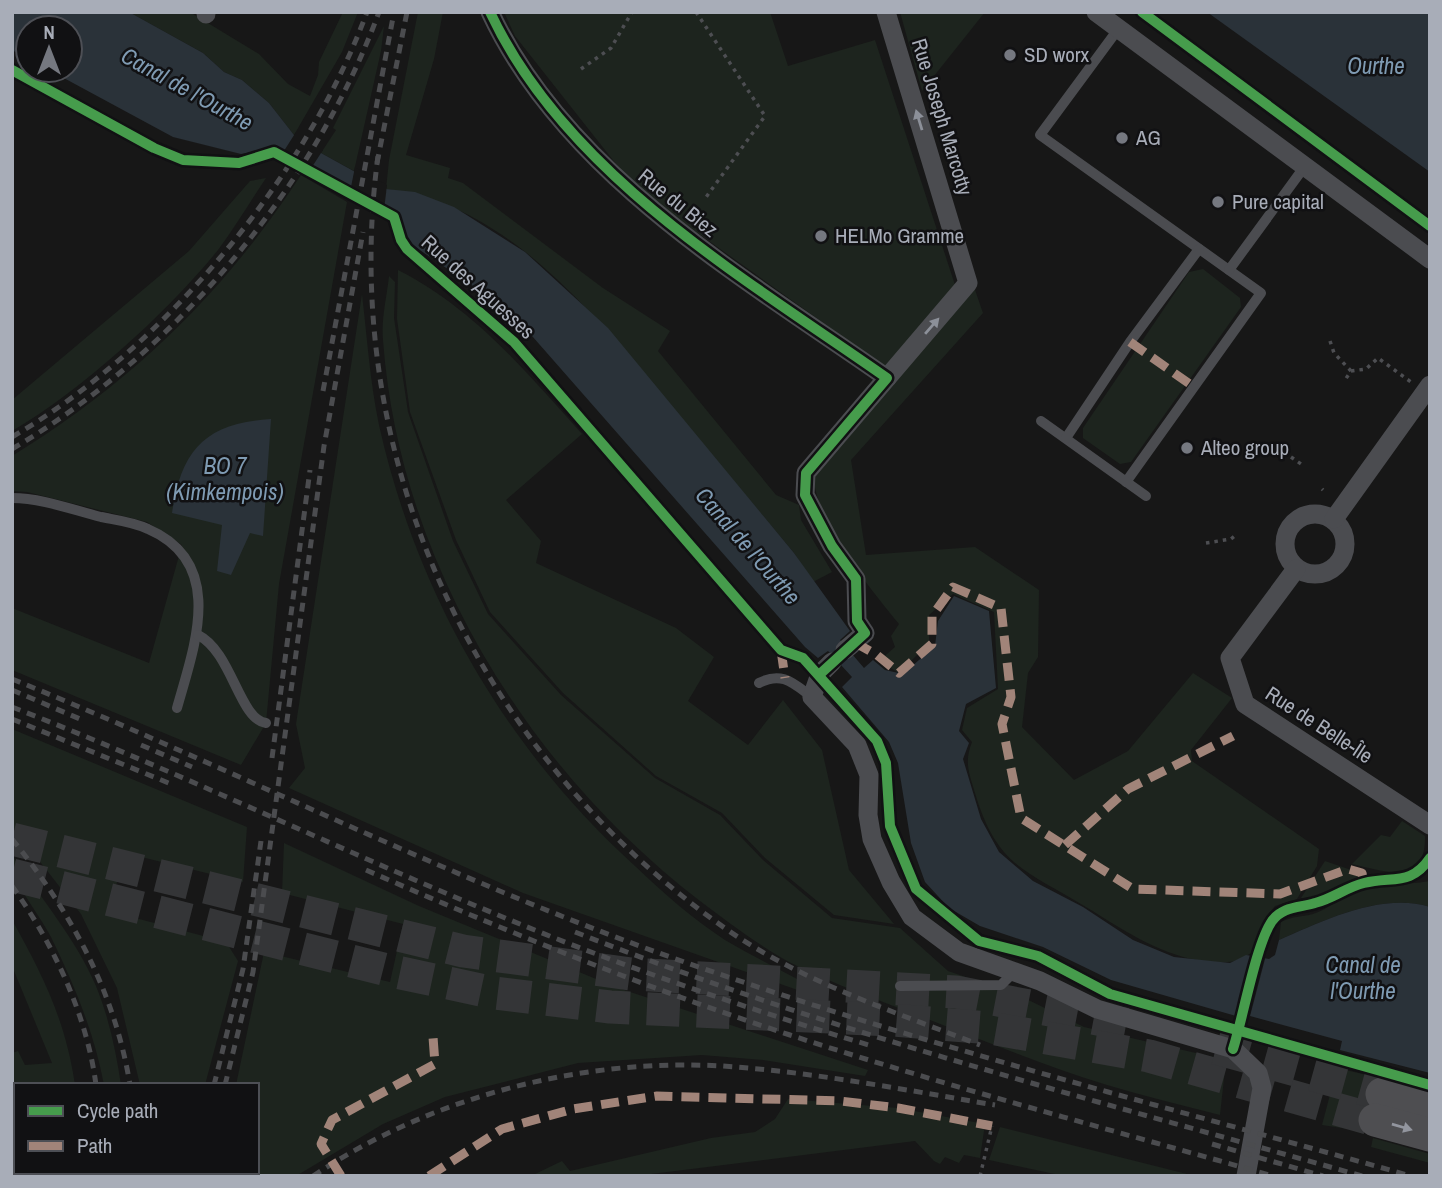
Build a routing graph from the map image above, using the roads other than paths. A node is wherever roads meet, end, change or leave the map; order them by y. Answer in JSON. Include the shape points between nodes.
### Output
{"nodes":[{"id":1,"x":490,"y":12,"type":"edge"},
{"id":2,"x":886,"y":12,"type":"edge"},
{"id":3,"x":1096,"y":12,"type":"edge"},
{"id":4,"x":1119,"y":28,"type":"junction"},
{"id":5,"x":1306,"y":165,"type":"junction"},
{"id":6,"x":1199,"y":249,"type":"junction"},
{"id":7,"x":1430,"y":259,"type":"edge"},
{"id":8,"x":1229,"y":270,"type":"junction"},
{"id":9,"x":887,"y":378,"type":"junction"},
{"id":10,"x":1428,"y":388,"type":"edge"},
{"id":11,"x":1041,"y":421,"type":"dead end"},
{"id":12,"x":1066,"y":438,"type":"junction"},
{"id":13,"x":1126,"y":482,"type":"junction"},
{"id":14,"x":1146,"y":496,"type":"dead end"},
{"id":15,"x":12,"y":498,"type":"edge"},
{"id":16,"x":1334,"y":519,"type":"junction"},
{"id":17,"x":1296,"y":569,"type":"junction"},
{"id":18,"x":198,"y":635,"type":"junction"},
{"id":19,"x":759,"y":683,"type":"dead end"},
{"id":20,"x":812,"y":697,"type":"junction"},
{"id":21,"x":177,"y":708,"type":"dead end"},
{"id":22,"x":266,"y":723,"type":"dead end"},
{"id":23,"x":1430,"y":825,"type":"edge"},
{"id":24,"x":1014,"y":972,"type":"junction"},
{"id":25,"x":900,"y":986,"type":"dead end"},
{"id":26,"x":1430,"y":1108,"type":"edge"},
{"id":27,"x":1430,"y":1135,"type":"edge"},
{"id":28,"x":1246,"y":1176,"type":"edge"}],
"edges":[{"from":1,"to":9,"type":"street","name":"Rue du Biez","via":[[529,79],[604,167],[681,234]]},
{"from":9,"to":2,"type":"street","name":"Rue Joseph Marcotty","one_way":true,"via":[[968,284]]},
{"from":3,"to":4,"type":"street"},
{"from":4,"to":5,"type":"street"},
{"from":4,"to":6,"type":"lane","via":[[1041,135]]},
{"from":5,"to":7,"type":"street"},
{"from":5,"to":8,"type":"lane"},
{"from":6,"to":8,"type":"lane"},
{"from":6,"to":12,"type":"lane"},
{"from":8,"to":13,"type":"lane","via":[[1261,293]]},
{"from":9,"to":20,"type":"street","name":"Rue Joseph Marcotty","via":[[806,473],[805,495],[856,579],[857,621],[865,634],[820,674]]},
{"from":10,"to":16,"type":"street"},
{"from":11,"to":12,"type":"lane"},
{"from":12,"to":13,"type":"lane"},
{"from":13,"to":14,"type":"lane"},
{"from":15,"to":18,"type":"lane","via":[[147,528],[169,541],[196,579]]},
{"from":16,"to":17,"type":"street","via":[[1345,535],[1342,559],[1331,570],[1313,575]]},
{"from":16,"to":17,"type":"street","via":[[1305,513],[1288,527],[1284,551]]},
{"from":17,"to":23,"type":"street","name":"Rue de Belle-Île","via":[[1230,658],[1245,704]]},
{"from":18,"to":21,"type":"lane"},
{"from":18,"to":22,"type":"lane","via":[[218,650],[250,713]]},
{"from":19,"to":20,"type":"lane","via":[[785,677]]},
{"from":20,"to":24,"type":"street","via":[[857,745],[869,775],[872,839],[912,918],[959,952]]},
{"from":24,"to":25,"type":"lane","via":[[1001,985]]},
{"from":24,"to":28,"type":"street","via":[[1097,1009],[1233,1049],[1258,1073],[1262,1088]]},
{"from":26,"to":27,"type":"highway","one_way":true,"via":[[1379,1107]]}]}
